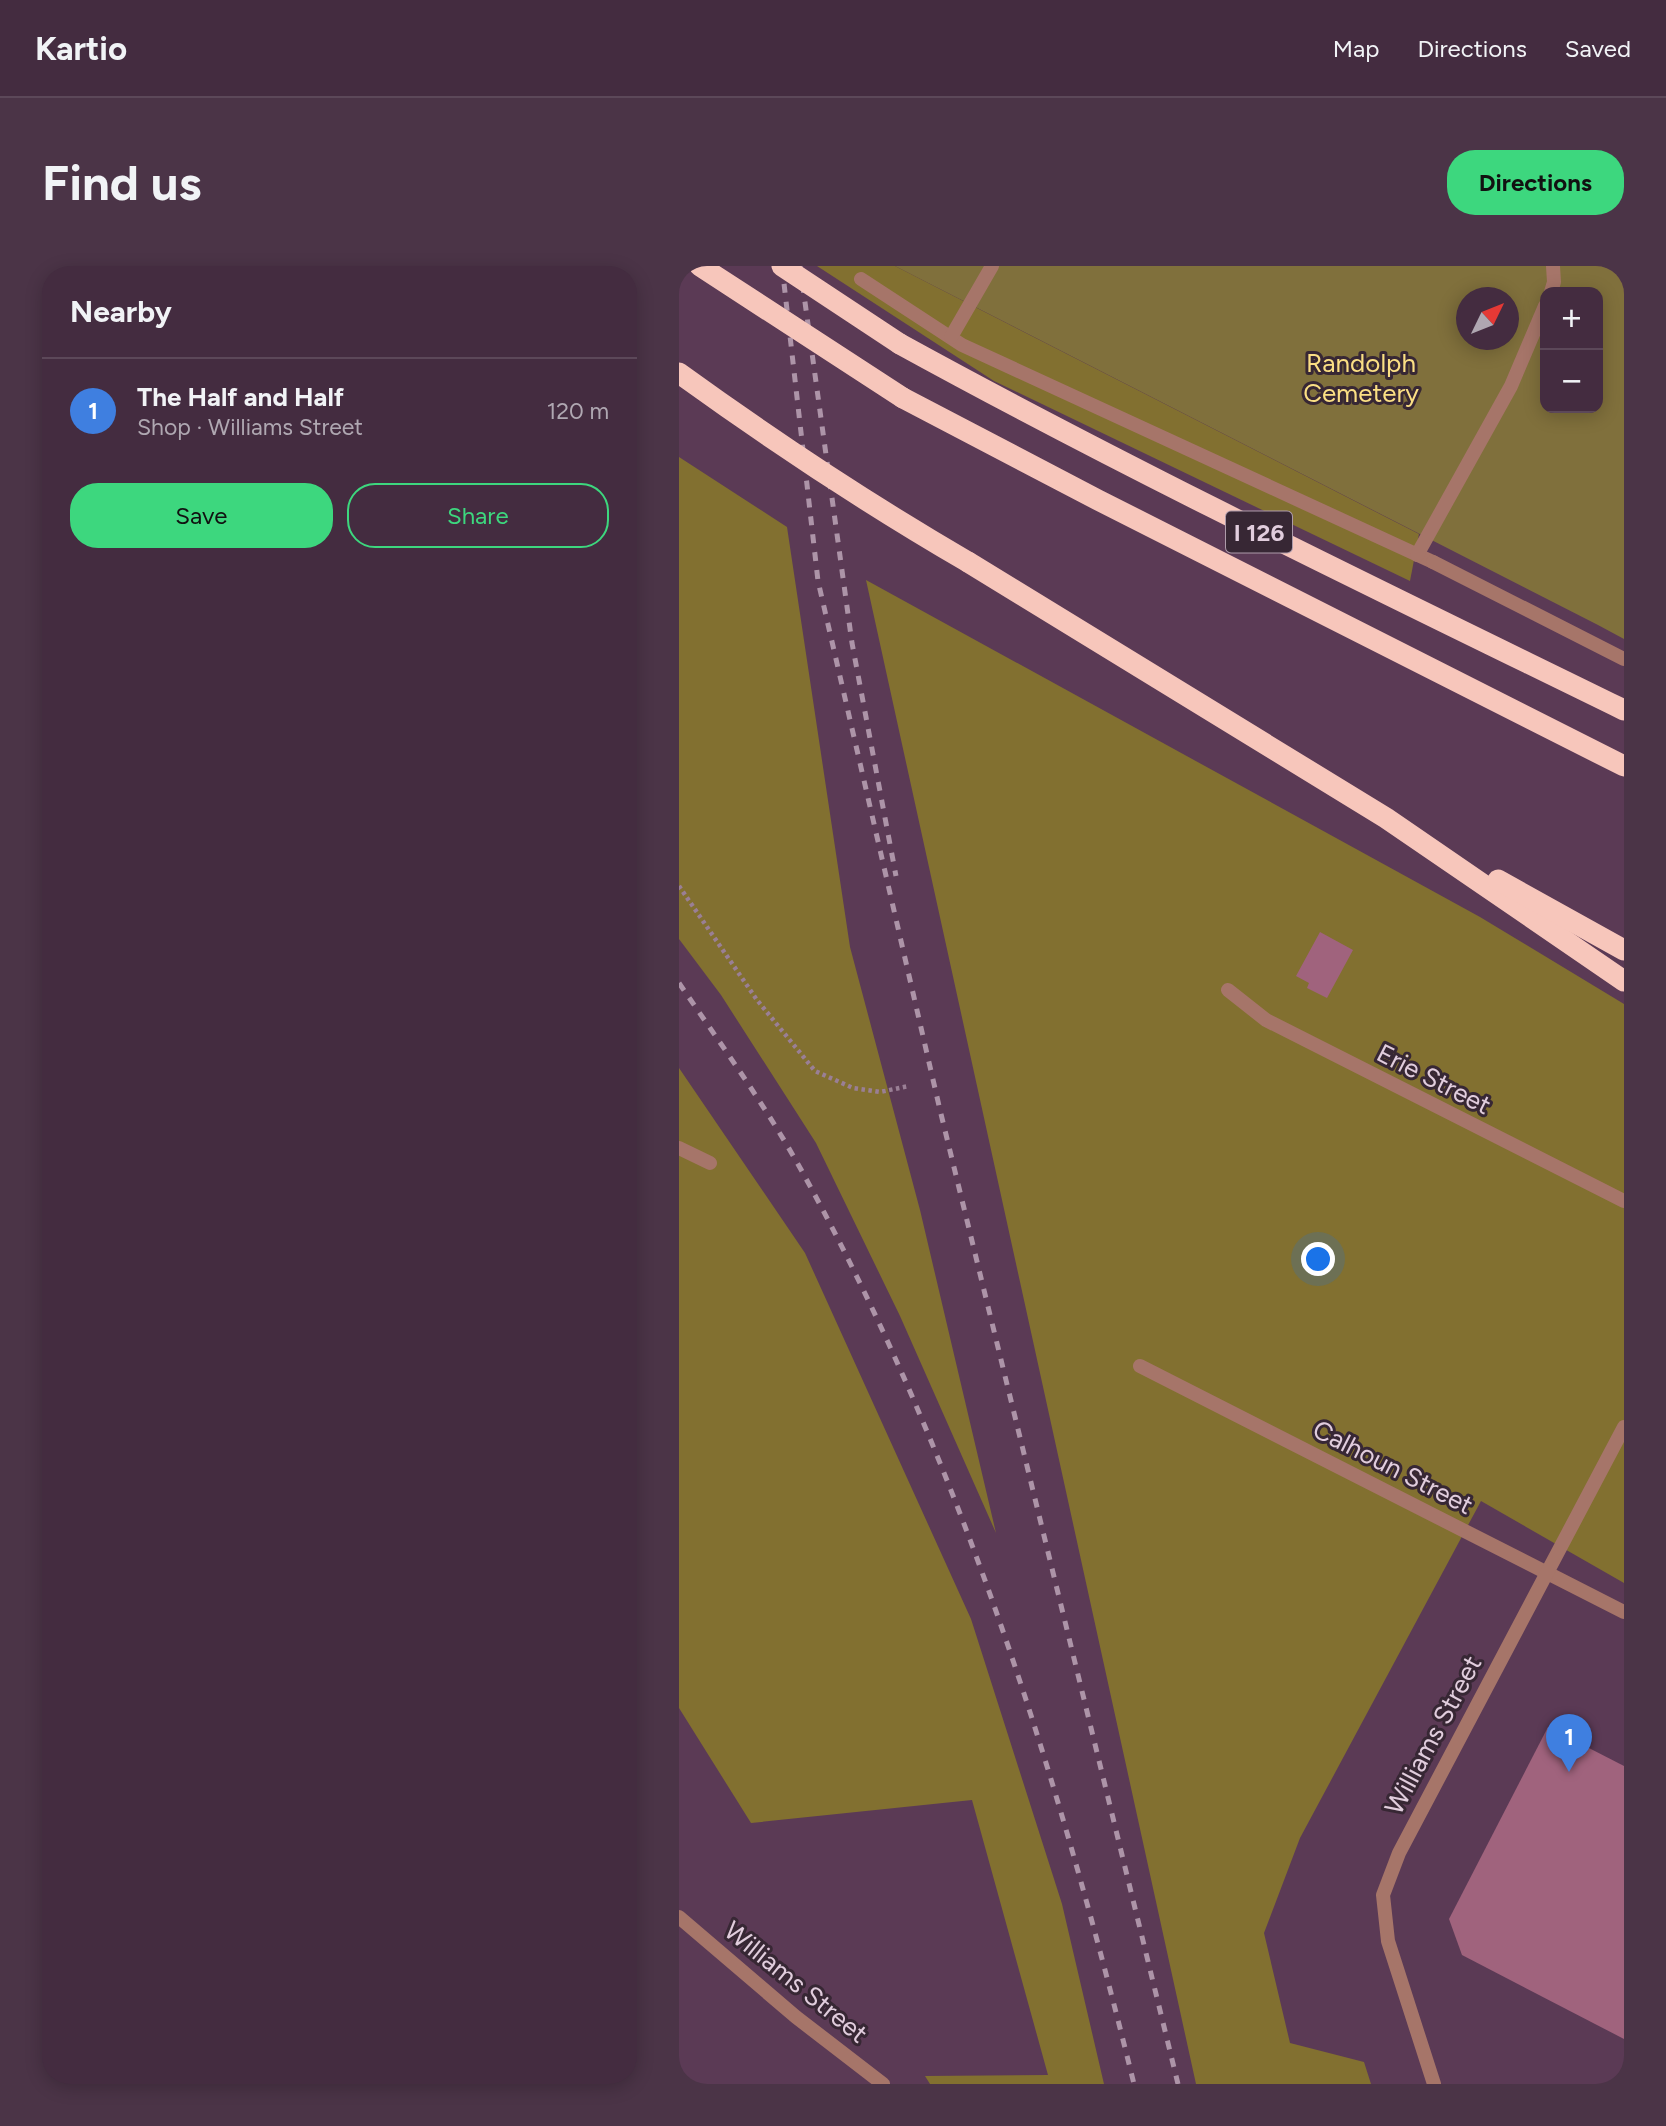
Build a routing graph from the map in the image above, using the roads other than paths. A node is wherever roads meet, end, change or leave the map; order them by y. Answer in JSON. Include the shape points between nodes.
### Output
{"nodes":[{"id":1,"x":700,"y":266,"type":"edge"},
{"id":2,"x":782,"y":266,"type":"edge"},
{"id":3,"x":992,"y":266,"type":"edge"},
{"id":4,"x":1553,"y":266,"type":"edge"},
{"id":5,"x":861,"y":279,"type":"dead end"},
{"id":6,"x":1552,"y":287,"type":"edge"},
{"id":7,"x":1540,"y":318,"type":"edge"},
{"id":8,"x":951,"y":337,"type":"junction"},
{"id":9,"x":679,"y":373,"type":"edge"},
{"id":10,"x":1417,"y":555,"type":"junction"},
{"id":11,"x":1624,"y":659,"type":"edge"},
{"id":12,"x":1624,"y":710,"type":"edge"},
{"id":13,"x":1624,"y":766,"type":"edge"},
{"id":14,"x":1386,"y":818,"type":"junction"},
{"id":15,"x":1624,"y":950,"type":"edge"},
{"id":16,"x":1624,"y":981,"type":"edge"},
{"id":17,"x":1228,"y":990,"type":"dead end"},
{"id":18,"x":679,"y":1147,"type":"edge"},
{"id":19,"x":710,"y":1163,"type":"dead end"},
{"id":20,"x":1624,"y":1201,"type":"edge"},
{"id":21,"x":1140,"y":1366,"type":"dead end"},
{"id":22,"x":1624,"y":1427,"type":"edge"},
{"id":23,"x":1546,"y":1571,"type":"junction"},
{"id":24,"x":1624,"y":1612,"type":"edge"},
{"id":25,"x":679,"y":1917,"type":"edge"},
{"id":26,"x":883,"y":2084,"type":"edge"},
{"id":27,"x":1434,"y":2084,"type":"edge"}],
"edges":[{"from":1,"to":13,"type":"highway","bridge":true,"via":[[903,398]]},
{"from":2,"to":12,"type":"highway","number":"I 126","bridge":true,"via":[[900,344],[1262,534]]},
{"from":3,"to":8,"type":"street"},
{"from":4,"to":6,"type":"street"},
{"from":5,"to":8,"type":"street"},
{"from":7,"to":10,"type":"street","via":[[1511,386]]},
{"from":8,"to":10,"type":"street"},
{"from":9,"to":14,"type":"highway","bridge":true,"via":[[871,505]]},
{"from":10,"to":11,"type":"street"},
{"from":14,"to":15,"type":"highway"},
{"from":14,"to":16,"type":"highway"},
{"from":17,"to":20,"type":"street","name":"Erie Street","via":[[1266,1020]]},
{"from":18,"to":19,"type":"street"},
{"from":21,"to":23,"type":"street","name":"Calhoun Street"},
{"from":22,"to":23,"type":"street","name":"Williams Street"},
{"from":23,"to":24,"type":"street","name":"Calhoun Street"},
{"from":23,"to":27,"type":"street","name":"Williams Street","via":[[1399,1853],[1383,1895],[1388,1941]]},
{"from":25,"to":26,"type":"street","name":"Williams Street"}]}
